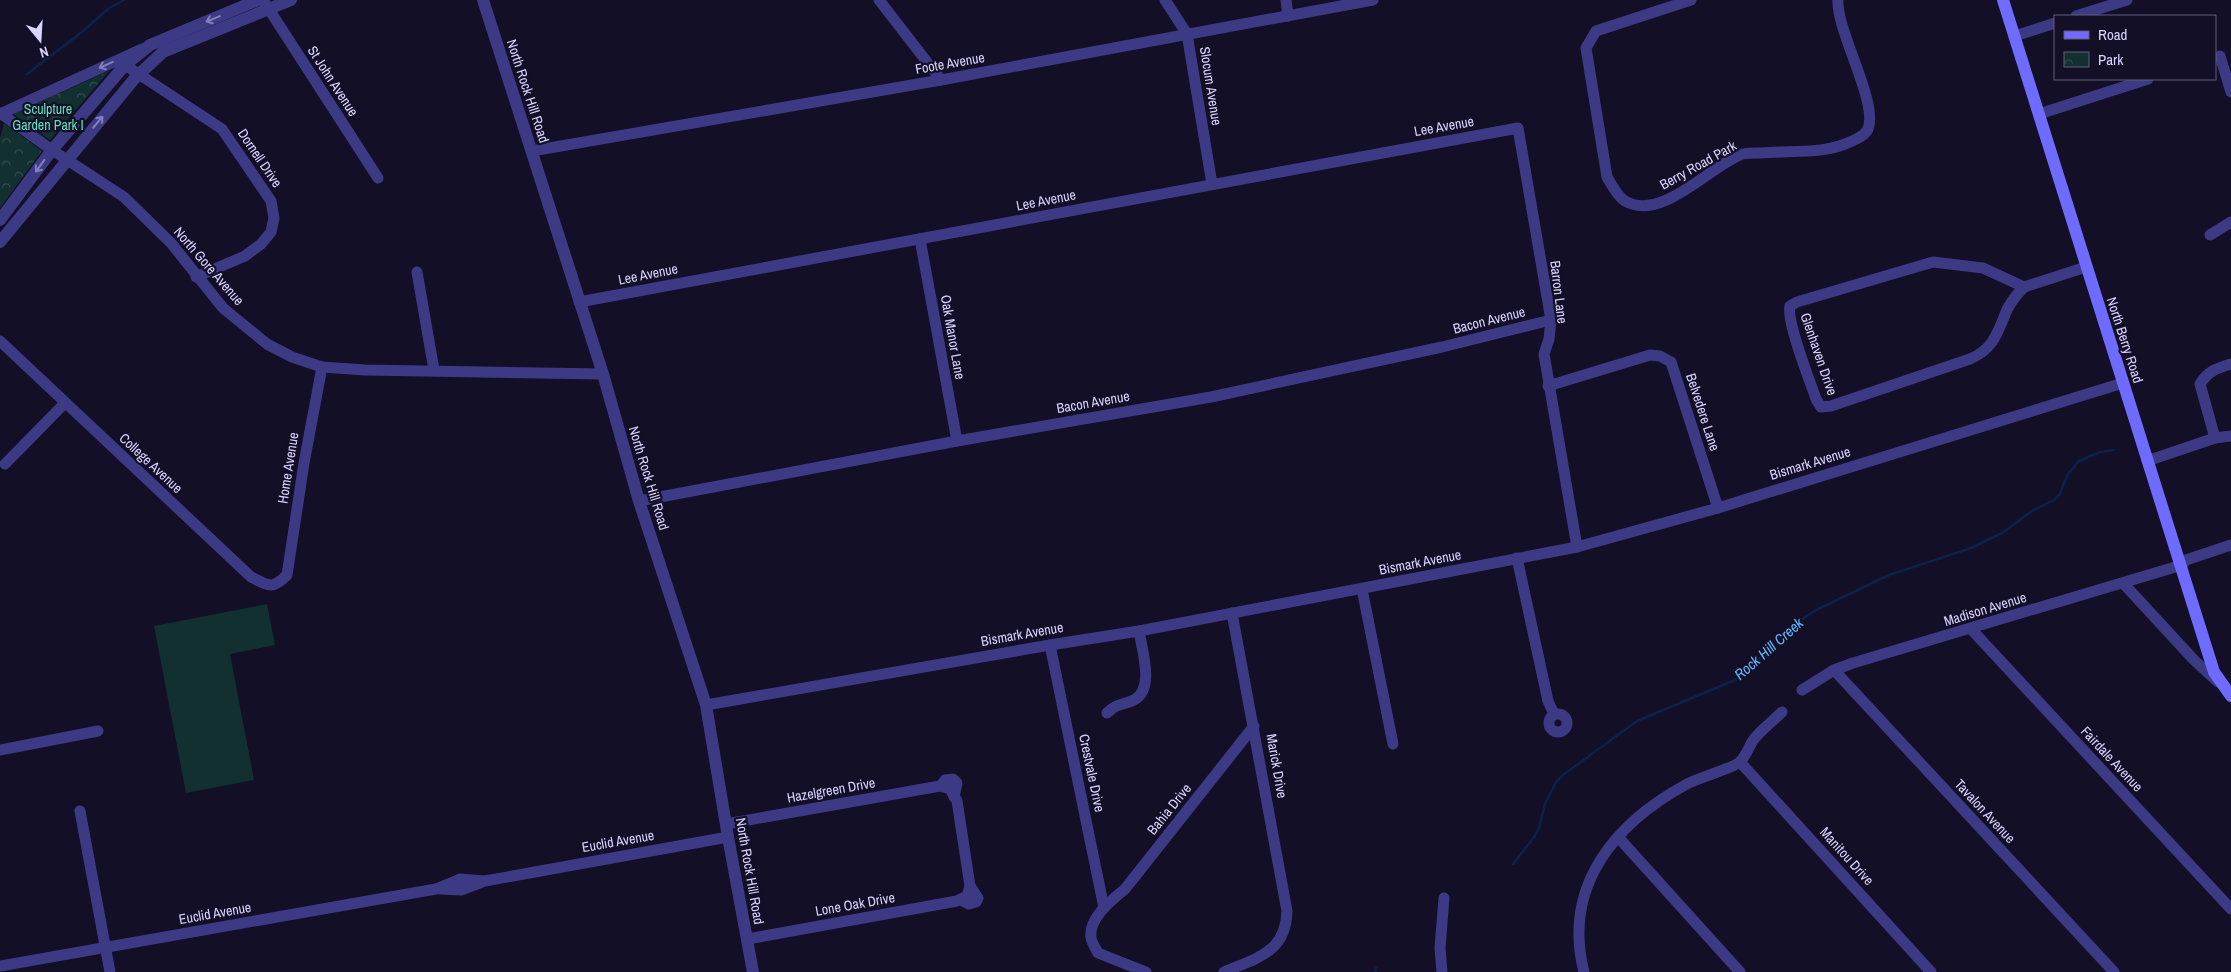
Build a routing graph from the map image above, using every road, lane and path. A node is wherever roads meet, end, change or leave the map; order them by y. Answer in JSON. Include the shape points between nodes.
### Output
{"nodes":[{"id":1,"x":258,"y":0,"type":"edge"},
{"id":2,"x":291,"y":0,"type":"edge"},
{"id":3,"x":483,"y":0,"type":"edge"},
{"id":4,"x":879,"y":0,"type":"edge"},
{"id":5,"x":1165,"y":0,"type":"edge"},
{"id":6,"x":1286,"y":0,"type":"edge"},
{"id":7,"x":1373,"y":0,"type":"edge"},
{"id":8,"x":1692,"y":0,"type":"edge"},
{"id":9,"x":1837,"y":0,"type":"edge"},
{"id":10,"x":2003,"y":0,"type":"edge"},
{"id":11,"x":2127,"y":0,"type":"edge"},
{"id":12,"x":266,"y":5,"type":"edge"},
{"id":13,"x":2079,"y":15,"type":"edge"},
{"id":14,"x":1288,"y":16,"type":"junction"},
{"id":15,"x":2054,"y":23,"type":"edge"},
{"id":16,"x":1187,"y":34,"type":"junction"},
{"id":17,"x":2015,"y":36,"type":"junction"},
{"id":18,"x":150,"y":45,"type":"junction"},
{"id":19,"x":2222,"y":55,"type":"edge"},
{"id":20,"x":125,"y":65,"type":"junction"},
{"id":21,"x":141,"y":74,"type":"junction"},
{"id":22,"x":941,"y":80,"type":"junction"},
{"id":23,"x":2145,"y":80,"type":"edge"},
{"id":24,"x":2231,"y":92,"type":"edge"},
{"id":25,"x":0,"y":113,"type":"edge"},
{"id":26,"x":2039,"y":114,"type":"junction"},
{"id":27,"x":1518,"y":128,"type":"joint"},
{"id":28,"x":52,"y":150,"type":"junction"},
{"id":29,"x":532,"y":151,"type":"junction"},
{"id":30,"x":66,"y":160,"type":"junction"},
{"id":31,"x":378,"y":178,"type":"dead end"},
{"id":32,"x":1212,"y":184,"type":"junction"},
{"id":33,"x":0,"y":220,"type":"edge"},
{"id":34,"x":2231,"y":222,"type":"edge"},
{"id":35,"x":2210,"y":235,"type":"dead end"},
{"id":36,"x":920,"y":239,"type":"junction"},
{"id":37,"x":0,"y":242,"type":"edge"},
{"id":38,"x":2086,"y":267,"type":"junction"},
{"id":39,"x":417,"y":272,"type":"dead end"},
{"id":40,"x":196,"y":277,"type":"junction"},
{"id":41,"x":2024,"y":287,"type":"junction"},
{"id":42,"x":579,"y":302,"type":"junction"},
{"id":43,"x":1551,"y":320,"type":"junction"},
{"id":44,"x":0,"y":341,"type":"edge"},
{"id":45,"x":2231,"y":364,"type":"edge"},
{"id":46,"x":322,"y":367,"type":"junction"},
{"id":47,"x":434,"y":370,"type":"junction"},
{"id":48,"x":603,"y":374,"type":"junction"},
{"id":49,"x":2123,"y":383,"type":"junction"},
{"id":50,"x":1548,"y":386,"type":"junction"},
{"id":51,"x":65,"y":403,"type":"junction"},
{"id":52,"x":2231,"y":436,"type":"edge"},
{"id":53,"x":2216,"y":438,"type":"junction"},
{"id":54,"x":957,"y":441,"type":"junction"},
{"id":55,"x":2147,"y":461,"type":"junction"},
{"id":56,"x":5,"y":464,"type":"dead end"},
{"id":57,"x":639,"y":501,"type":"junction"},
{"id":58,"x":1718,"y":508,"type":"junction"},
{"id":59,"x":2231,"y":545,"type":"edge"},
{"id":60,"x":1577,"y":547,"type":"junction"},
{"id":61,"x":1517,"y":558,"type":"junction"},
{"id":62,"x":2182,"y":564,"type":"junction"},
{"id":63,"x":287,"y":575,"type":"joint"},
{"id":64,"x":2123,"y":582,"type":"junction"},
{"id":65,"x":1362,"y":589,"type":"junction"},
{"id":66,"x":1232,"y":613,"type":"junction"},
{"id":67,"x":1971,"y":628,"type":"junction"},
{"id":68,"x":1139,"y":631,"type":"junction"},
{"id":69,"x":1050,"y":644,"type":"junction"},
{"id":70,"x":1834,"y":670,"type":"junction"},
{"id":71,"x":1802,"y":690,"type":"dead end"},
{"id":72,"x":2227,"y":691,"type":"edge"},
{"id":73,"x":706,"y":705,"type":"junction"},
{"id":74,"x":1782,"y":712,"type":"dead end"},
{"id":75,"x":1107,"y":713,"type":"dead end"},
{"id":76,"x":1554,"y":714,"type":"dead end"},
{"id":77,"x":1254,"y":726,"type":"junction"},
{"id":78,"x":98,"y":731,"type":"dead end"},
{"id":79,"x":1393,"y":744,"type":"dead end"},
{"id":80,"x":2,"y":747,"type":"edge"},
{"id":81,"x":1740,"y":762,"type":"junction"},
{"id":82,"x":80,"y":811,"type":"dead end"},
{"id":83,"x":727,"y":831,"type":"junction"},
{"id":84,"x":1618,"y":837,"type":"junction"},
{"id":85,"x":966,"y":894,"type":"joint"},
{"id":86,"x":1444,"y":898,"type":"dead end"},
{"id":87,"x":1104,"y":908,"type":"junction"},
{"id":88,"x":2231,"y":909,"type":"edge"},
{"id":89,"x":748,"y":939,"type":"junction"},
{"id":90,"x":106,"y":948,"type":"junction"},
{"id":91,"x":0,"y":966,"type":"edge"},
{"id":92,"x":110,"y":972,"type":"edge"},
{"id":93,"x":753,"y":972,"type":"edge"},
{"id":94,"x":1146,"y":972,"type":"edge"},
{"id":95,"x":1224,"y":972,"type":"edge"},
{"id":96,"x":1442,"y":972,"type":"edge"},
{"id":97,"x":1584,"y":972,"type":"edge"},
{"id":98,"x":1740,"y":972,"type":"edge"},
{"id":99,"x":1931,"y":972,"type":"edge"},
{"id":100,"x":2114,"y":972,"type":"edge"}],
"edges":[{"from":1,"to":18,"type":"street","one_way":true},
{"from":2,"to":12,"type":"street"},
{"from":3,"to":29,"type":"street","name":"North Rock Hill Road"},
{"from":4,"to":22,"type":"street"},
{"from":5,"to":16,"type":"street","name":"Slocum Avenue"},
{"from":6,"to":14,"type":"street"},
{"from":7,"to":14,"type":"street","name":"Foote Avenue"},
{"from":8,"to":9,"type":"street","name":"Berry Road Park","via":[[1596,31],[1586,48],[1607,177],[1625,201],[1638,205],[1661,202],[1741,154],[1809,152],[1840,147],[1862,136],[1870,118]]},
{"from":10,"to":17,"type":"main road","name":"North Berry Road"},
{"from":11,"to":13,"type":"street"},
{"from":12,"to":21,"type":"street","via":[[163,52]]},
{"from":12,"to":31,"type":"street","name":"St John Avenue"},
{"from":14,"to":16,"type":"street","name":"Foote Avenue"},
{"from":15,"to":17,"type":"street"},
{"from":16,"to":22,"type":"street","name":"Foote Avenue"},
{"from":16,"to":32,"type":"street","name":"Slocum Avenue"},
{"from":17,"to":26,"type":"main road","name":"North Berry Road"},
{"from":18,"to":20,"type":"street"},
{"from":18,"to":25,"type":"street","one_way":true},
{"from":19,"to":24,"type":"street"},
{"from":20,"to":21,"type":"street","name":"Dornell Drive"},
{"from":20,"to":28,"type":"street"},
{"from":30,"to":21,"type":"street","one_way":true},
{"from":21,"to":40,"type":"street","name":"Dornell Drive","via":[[222,129],[271,201],[274,218],[271,232],[261,244],[245,256]]},
{"from":22,"to":29,"type":"street","name":"Foote Avenue"},
{"from":23,"to":26,"type":"street"},
{"from":25,"to":28,"type":"street","name":"North Gore Avenue"},
{"from":26,"to":38,"type":"main road","name":"North Berry Road"},
{"from":27,"to":32,"type":"street","name":"Lee Avenue"},
{"from":27,"to":43,"type":"street","name":"Barron Lane"},
{"from":28,"to":30,"type":"street","name":"North Gore Avenue"},
{"from":28,"to":33,"type":"street","one_way":true},
{"from":29,"to":42,"type":"street","name":"North Rock Hill Road"},
{"from":30,"to":37,"type":"street"},
{"from":30,"to":40,"type":"street","name":"North Gore Avenue","via":[[124,197],[171,244]]},
{"from":32,"to":36,"type":"street","name":"Lee Avenue"},
{"from":34,"to":35,"type":"street"},
{"from":36,"to":42,"type":"street","name":"Lee Avenue"},
{"from":36,"to":54,"type":"street","name":"Oak Manor Lane"},
{"from":38,"to":41,"type":"street"},
{"from":38,"to":49,"type":"main road","name":"North Berry Road"},
{"from":39,"to":47,"type":"street"},
{"from":40,"to":46,"type":"street","name":"North Gore Avenue","via":[[222,308],[267,344]]},
{"from":41,"to":41,"type":"street","name":"Glenhaven Drive","via":[[1983,268],[1933,262],[1793,304],[1790,316],[1818,403],[1831,406],[1979,355],[1997,336],[2010,304]]},
{"from":42,"to":48,"type":"street","name":"North Rock Hill Road"},
{"from":43,"to":50,"type":"street","name":"Barron Lane","via":[[1544,354]]},
{"from":43,"to":54,"type":"street","name":"Bacon Avenue","via":[[1211,397]]},
{"from":44,"to":51,"type":"street","name":"College Avenue"},
{"from":45,"to":53,"type":"street","via":[[2216,368],[2200,384]]},
{"from":46,"to":47,"type":"street","name":"North Gore Avenue"},
{"from":46,"to":63,"type":"street","name":"Home Avenue"},
{"from":47,"to":48,"type":"street","name":"North Gore Avenue"},
{"from":48,"to":57,"type":"street","name":"North Rock Hill Road"},
{"from":49,"to":55,"type":"main road","name":"North Berry Road"},
{"from":49,"to":58,"type":"street","name":"Bismark Avenue"},
{"from":50,"to":58,"type":"street","name":"Belvedere Lane","via":[[1650,355],[1671,362]]},
{"from":50,"to":60,"type":"street","name":"Barron Lane"},
{"from":51,"to":56,"type":"street"},
{"from":51,"to":63,"type":"street","name":"College Avenue","via":[[251,577],[269,586],[278,584]]},
{"from":52,"to":53,"type":"street"},
{"from":53,"to":55,"type":"street"},
{"from":54,"to":57,"type":"street","name":"Bacon Avenue"},
{"from":55,"to":62,"type":"main road","name":"North Berry Road"},
{"from":57,"to":73,"type":"street","name":"North Rock Hill Road"},
{"from":58,"to":60,"type":"street","name":"Bismark Avenue"},
{"from":59,"to":62,"type":"street","name":"Madison Avenue"},
{"from":60,"to":61,"type":"street","name":"Bismark Avenue"},
{"from":61,"to":65,"type":"street","name":"Bismark Avenue"},
{"from":61,"to":76,"type":"street","via":[[1548,701]]},
{"from":62,"to":64,"type":"street","name":"Madison Avenue"},
{"from":62,"to":72,"type":"main road","name":"North Berry Road","via":[[2214,672]]},
{"from":64,"to":67,"type":"street","name":"Madison Avenue"},
{"from":64,"to":72,"type":"street","name":"North Berry Road"},
{"from":65,"to":66,"type":"street","name":"Bismark Avenue"},
{"from":65,"to":79,"type":"street"},
{"from":66,"to":68,"type":"street","name":"Bismark Avenue"},
{"from":66,"to":77,"type":"street","name":"Marick Drive"},
{"from":67,"to":70,"type":"street","name":"Madison Avenue"},
{"from":67,"to":88,"type":"street","name":"Fairdale Avenue"},
{"from":68,"to":69,"type":"street","name":"Bismark Avenue"},
{"from":68,"to":75,"type":"street","via":[[1147,681],[1143,693],[1134,700],[1115,705]]},
{"from":69,"to":73,"type":"street","name":"Bismark Avenue"},
{"from":69,"to":87,"type":"street","name":"Crestvale Drive"},
{"from":70,"to":71,"type":"street","name":"Madison Avenue"},
{"from":70,"to":100,"type":"street","name":"Tavalon Avenue"},
{"from":73,"to":83,"type":"street","name":"North Rock Hill Road"},
{"from":74,"to":81,"type":"street","via":[[1755,738]]},
{"from":77,"to":87,"type":"street","name":"Bahia Drive","via":[[1125,888]]},
{"from":77,"to":95,"type":"street","name":"Marick Drive","via":[[1287,924],[1282,938],[1272,950]]},
{"from":78,"to":80,"type":"street"},
{"from":81,"to":84,"type":"street","via":[[1688,784],[1655,804]]},
{"from":81,"to":99,"type":"street","name":"Manitou Drive"},
{"from":82,"to":90,"type":"street"},
{"from":83,"to":85,"type":"street","name":"Hazelgreen Drive","via":[[948,791]]},
{"from":83,"to":89,"type":"street","name":"North Rock Hill Road"},
{"from":83,"to":90,"type":"street","name":"Euclid Avenue","via":[[485,881],[461,890],[436,889]]},
{"from":84,"to":97,"type":"street","via":[[1598,863],[1579,912],[1578,938]]},
{"from":84,"to":98,"type":"street"},
{"from":85,"to":89,"type":"street","name":"Lone Oak Drive"},
{"from":86,"to":96,"type":"street","via":[[1440,948]]},
{"from":87,"to":94,"type":"street","name":"Bahia Drive","via":[[1095,920],[1091,937],[1098,953]]},
{"from":89,"to":93,"type":"street","name":"North Rock Hill Road"},
{"from":90,"to":91,"type":"street","name":"Euclid Avenue"},
{"from":90,"to":92,"type":"street"}]}
